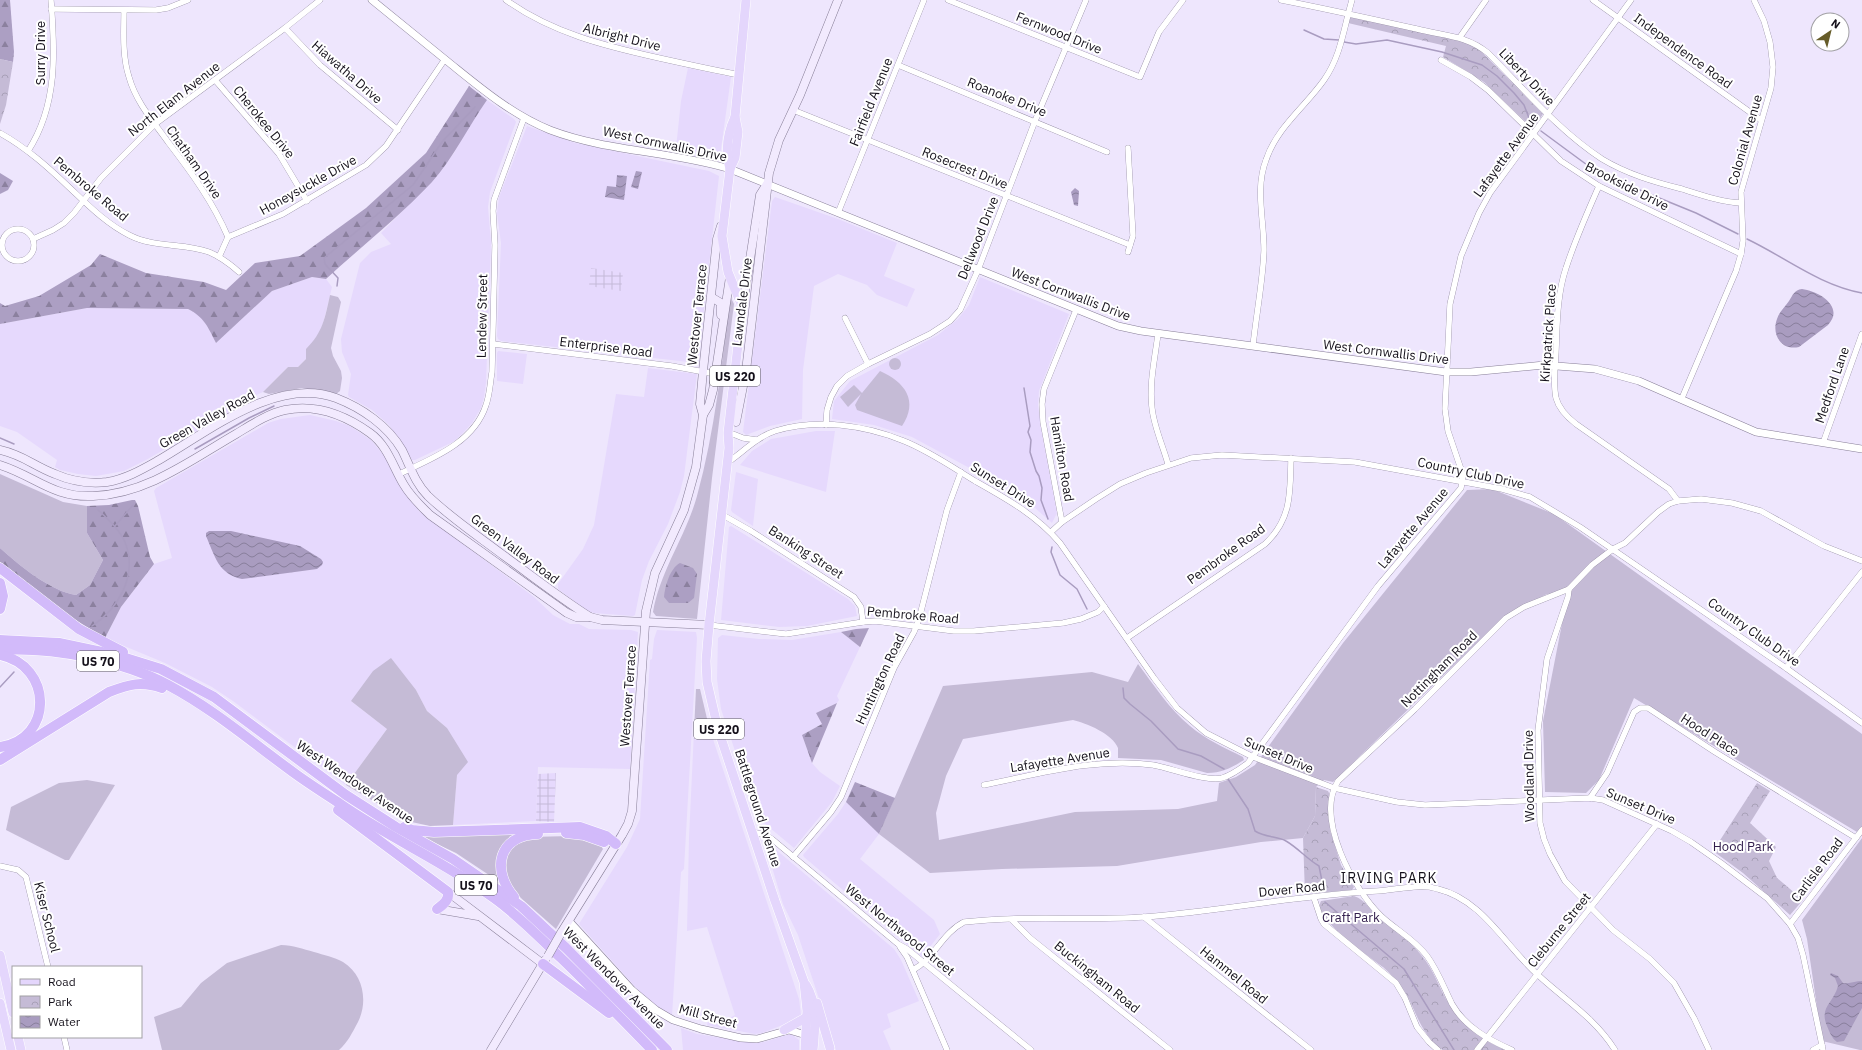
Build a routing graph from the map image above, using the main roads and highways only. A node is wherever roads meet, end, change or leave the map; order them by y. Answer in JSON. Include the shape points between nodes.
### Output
{"nodes":[{"id":1,"x":746,"y":0,"type":"edge"},
{"id":2,"x":838,"y":0,"type":"edge"},
{"id":3,"x":767,"y":184,"type":"junction"},
{"id":4,"x":723,"y":220,"type":"junction"},
{"id":5,"x":730,"y":277,"type":"junction"},
{"id":6,"x":710,"y":297,"type":"junction"},
{"id":7,"x":741,"y":304,"type":"junction"},
{"id":8,"x":721,"y":340,"type":"junction"},
{"id":9,"x":703,"y":415,"type":"junction"},
{"id":10,"x":736,"y":422,"type":"junction"},
{"id":11,"x":729,"y":448,"type":"junction"},
{"id":12,"x":0,"y":450,"type":"edge"},
{"id":13,"x":0,"y":465,"type":"edge"},
{"id":14,"x":0,"y":568,"type":"edge"},
{"id":15,"x":0,"y":583,"type":"edge"},
{"id":16,"x":0,"y":609,"type":"edge"},
{"id":17,"x":590,"y":617,"type":"junction"},
{"id":18,"x":645,"y":622,"type":"junction"},
{"id":19,"x":709,"y":625,"type":"junction"},
{"id":20,"x":0,"y":640,"type":"edge"},
{"id":21,"x":0,"y":650,"type":"edge"},
{"id":22,"x":0,"y":655,"type":"edge"},
{"id":23,"x":146,"y":664,"type":"junction"},
{"id":24,"x":190,"y":698,"type":"junction"},
{"id":25,"x":0,"y":748,"type":"edge"},
{"id":26,"x":0,"y":760,"type":"edge"},
{"id":27,"x":297,"y":775,"type":"junction"},
{"id":28,"x":385,"y":819,"type":"junction"},
{"id":29,"x":616,"y":844,"type":"junction"},
{"id":30,"x":448,"y":892,"type":"junction"},
{"id":31,"x":521,"y":906,"type":"junction"},
{"id":32,"x":437,"y":909,"type":"joint"},
{"id":33,"x":483,"y":918,"type":"junction"},
{"id":34,"x":0,"y":955,"type":"edge"},
{"id":35,"x":545,"y":960,"type":"junction"},
{"id":36,"x":804,"y":982,"type":"junction"},
{"id":37,"x":811,"y":994,"type":"junction"},
{"id":38,"x":0,"y":1003,"type":"edge"},
{"id":39,"x":12,"y":1009,"type":"edge"},
{"id":40,"x":807,"y":1017,"type":"junction"},
{"id":41,"x":630,"y":1028,"type":"junction"},
{"id":42,"x":784,"y":1030,"type":"road end"},
{"id":43,"x":810,"y":1037,"type":"junction"},
{"id":44,"x":20,"y":1038,"type":"edge"},
{"id":45,"x":830,"y":1049,"type":"edge"},
{"id":46,"x":11,"y":1050,"type":"edge"},
{"id":47,"x":21,"y":1050,"type":"edge"},
{"id":48,"x":491,"y":1050,"type":"edge"},
{"id":49,"x":652,"y":1050,"type":"edge"},
{"id":50,"x":667,"y":1050,"type":"edge"},
{"id":51,"x":805,"y":1050,"type":"edge"},
{"id":52,"x":813,"y":1050,"type":"edge"}],
"edges":[{"from":1,"to":4,"type":"main road","name":"Battleground Avenue","number":"US 220","via":[[735,117],[729,130],[726,156],[730,170]]},
{"from":2,"to":3,"type":"main road","name":"Lawndale Drive","via":[[774,154]]},
{"from":3,"to":7,"type":"main road","name":"Lawndale Drive","via":[[760,194]]},
{"from":3,"to":10,"type":"main road","name":"Lawndale Drive","via":[[751,333]]},
{"from":4,"to":5,"type":"main road","name":"Battleground Avenue","number":"US 220","via":[[723,243]]},
{"from":4,"to":6,"type":"main road","name":"Westover Terrace","via":[[717,239]]},
{"from":5,"to":7,"type":"main road","name":"Battleground Avenue","number":"US 220"},
{"from":5,"to":8,"type":"main road","name":"Westover Terrace"},
{"from":6,"to":8,"type":"main road","via":[[720,303]]},
{"from":6,"to":9,"type":"main road","name":"Westover Terrace","via":[[700,404]]},
{"from":7,"to":10,"type":"main road","name":"Battleground Avenue","via":[[746,312],[746,322]]},
{"from":7,"to":11,"type":"main road","name":"Battleground Avenue","number":"US 220","via":[[728,433]]},
{"from":8,"to":9,"type":"main road","name":"Westover Terrace","via":[[709,405]]},
{"from":9,"to":18,"type":"main road","name":"Westover Terrace","via":[[693,480],[684,510],[655,573]]},
{"from":10,"to":11,"type":"main road","name":"Battleground Avenue","number":"US 220"},
{"from":11,"to":19,"type":"main road","name":"Battleground Avenue","number":"US 220"},
{"from":12,"to":17,"type":"main road","name":"Green Valley Road","via":[[23,457],[54,474],[68,478],[96,483],[110,481],[136,472],[272,397],[313,393],[337,398],[363,411],[394,439],[427,495],[565,601]]},
{"from":13,"to":17,"type":"main road","name":"Green Valley Road","via":[[49,488],[75,496],[119,493],[151,483],[246,428],[284,410],[326,410],[370,433],[384,446],[413,498],[445,526],[567,613],[576,617]]},
{"from":14,"to":23,"type":"highway","via":[[79,630]]},
{"from":15,"to":16,"type":"highway","via":[[3,596]]},
{"from":17,"to":18,"type":"main road","name":"Green Valley Road"},
{"from":18,"to":19,"type":"main road","name":"Pembroke Road"},
{"from":18,"to":29,"type":"main road","name":"Westover Terrace","via":[[632,811],[628,824]]},
{"from":19,"to":36,"type":"main road","name":"Battleground Avenue","number":"US 220","via":[[706,671],[718,729]]},
{"from":20,"to":23,"type":"highway","name":"West Wendover Avenue","number":"US 70","via":[[28,640],[74,646]]},
{"from":21,"to":24,"type":"highway","name":"West Wendover Avenue","number":"US 70","via":[[46,652],[113,665],[166,684]]},
{"from":22,"to":25,"type":"highway","via":[[18,661],[28,669],[36,680],[41,701],[37,720],[29,732],[19,741]]},
{"from":23,"to":28,"type":"highway","name":"West Wendover Avenue","number":"US 70","via":[[180,678],[214,697],[341,791]]},
{"from":24,"to":26,"type":"highway","via":[[152,685],[129,684],[109,692]]},
{"from":24,"to":27,"type":"highway","name":"West Wendover Avenue","number":"US 70","via":[[227,721]]},
{"from":27,"to":30,"type":"highway","via":[[317,795]]},
{"from":27,"to":41,"type":"highway","name":"West Wendover Avenue","number":"US 70","via":[[373,826],[452,870],[494,898],[532,930]]},
{"from":28,"to":29,"type":"highway","via":[[412,830],[434,832],[580,827],[606,836]]},
{"from":28,"to":31,"type":"highway","name":"West Wendover Avenue","number":"US 70","via":[[453,859]]},
{"from":29,"to":31,"type":"highway","via":[[577,834],[528,834],[517,839],[506,850],[500,870],[508,890]]},
{"from":29,"to":35,"type":"main road","name":"Westover Terrace","bridge":true},
{"from":30,"to":32,"type":"highway","via":[[447,901]]},
{"from":30,"to":33,"type":"main road"},
{"from":31,"to":50,"type":"highway","name":"West Wendover Avenue","number":"US 70"},
{"from":32,"to":33,"type":"main road"},
{"from":33,"to":35,"type":"main road"},
{"from":34,"to":39,"type":"main road"},
{"from":35,"to":41,"type":"highway"},
{"from":35,"to":48,"type":"main road","name":"Westover Terrace"},
{"from":36,"to":37,"type":"main road","name":"Battleground Avenue","number":"US 220"},
{"from":36,"to":40,"type":"main road","name":"Battleground Avenue","number":"US 220"},
{"from":37,"to":43,"type":"main road","name":"Battleground Avenue","via":[[815,1014]]},
{"from":37,"to":45,"type":"main road","number":"US 220","via":[[818,1004]]},
{"from":38,"to":46,"type":"main road"},
{"from":40,"to":42,"type":"main road"},
{"from":40,"to":43,"type":"main road","name":"Battleground Avenue","number":"US 220"},
{"from":41,"to":49,"type":"highway","name":"West Wendover Avenue","number":"US 70"},
{"from":43,"to":45,"type":"main road"},
{"from":43,"to":51,"type":"main road","name":"Battleground Avenue","number":"US 220"},
{"from":43,"to":52,"type":"main road","name":"Battleground Avenue"},
{"from":44,"to":47,"type":"main road"}]}
